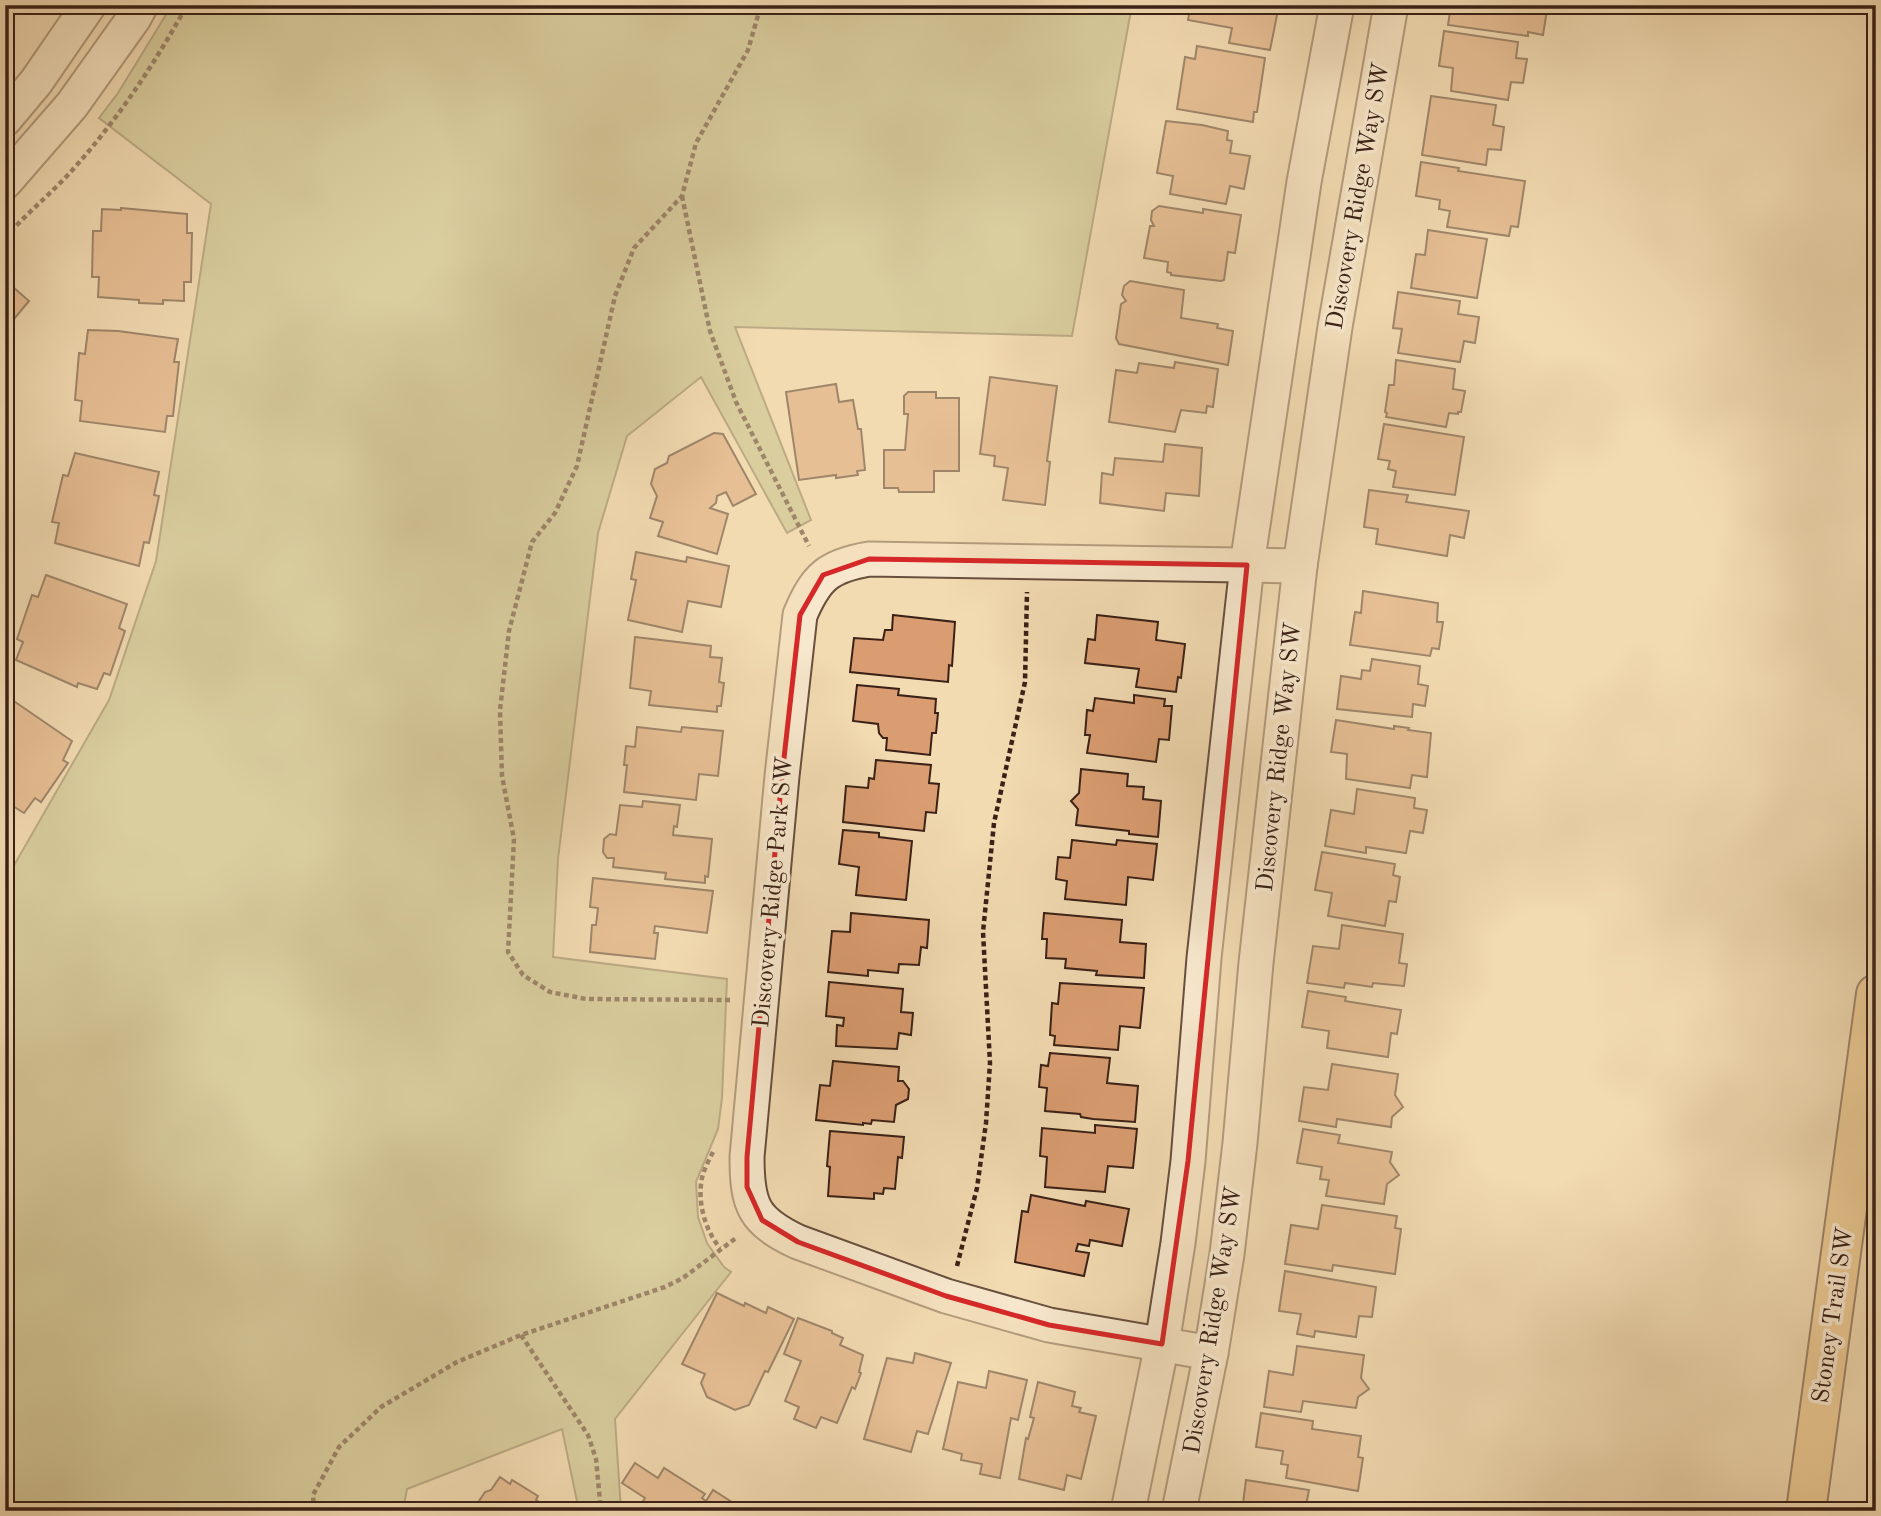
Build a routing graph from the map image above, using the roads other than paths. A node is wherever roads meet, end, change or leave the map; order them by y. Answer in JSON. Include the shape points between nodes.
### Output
{"nodes":[{"id":1,"x":89,"y":5,"type":"edge"},
{"id":2,"x":1337,"y":5,"type":"edge"},
{"id":3,"x":1391,"y":5,"type":"edge"},
{"id":4,"x":130,"y":9,"type":"edge"},
{"id":5,"x":5,"y":119,"type":"edge"},
{"id":6,"x":5,"y":182,"type":"edge"},
{"id":7,"x":1304,"y":182,"type":"junction"},
{"id":8,"x":1357,"y":192,"type":"junction"},
{"id":9,"x":1247,"y":565,"type":"junction"},
{"id":10,"x":1300,"y":566,"type":"junction"},
{"id":11,"x":1204,"y":958,"type":"junction"},
{"id":12,"x":1256,"y":963,"type":"junction"},
{"id":13,"x":1876,"y":994,"type":"edge"},
{"id":14,"x":1162,"y":1344,"type":"junction"},
{"id":15,"x":1211,"y":1353,"type":"junction"},
{"id":16,"x":1128,"y":1511,"type":"edge"},
{"id":17,"x":1179,"y":1511,"type":"edge"},
{"id":18,"x":1806,"y":1511,"type":"edge"}],
"edges":[{"from":1,"to":5,"type":"street"},
{"from":2,"to":7,"type":"street","name":"Discovery Ridge Way SW"},
{"from":3,"to":8,"type":"street","name":"Discovery Ridge Way SW"},
{"from":4,"to":6,"type":"street","via":[[72,105]]},
{"from":7,"to":8,"type":"street"},
{"from":7,"to":9,"type":"street","name":"Discovery Ridge Way SW"},
{"from":8,"to":10,"type":"street","name":"Discovery Ridge Way SW"},
{"from":9,"to":10,"type":"street"},
{"from":9,"to":11,"type":"street","name":"Discovery Ridge Way SW"},
{"from":9,"to":14,"type":"street","name":"Discovery Ridge Park SW","via":[[869,559],[845,563],[823,575],[800,615],[782,776],[747,1157],[747,1187],[762,1220],[798,1242],[946,1296],[1049,1325]]},
{"from":10,"to":12,"type":"street","name":"Discovery Ridge Way SW"},
{"from":11,"to":12,"type":"street"},
{"from":11,"to":14,"type":"street","name":"Discovery Ridge Way SW","via":[[1188,1161]]},
{"from":12,"to":15,"type":"street","name":"Discovery Ridge Way SW","via":[[1240,1143]]},
{"from":13,"to":18,"type":"highway","name":"Stoney Trail SW"},
{"from":14,"to":15,"type":"street","name":"Discovery Ridge Park SW"},
{"from":14,"to":16,"type":"street","name":"Discovery Ridge Way SW"},
{"from":15,"to":17,"type":"street","name":"Discovery Ridge Way SW"}]}
